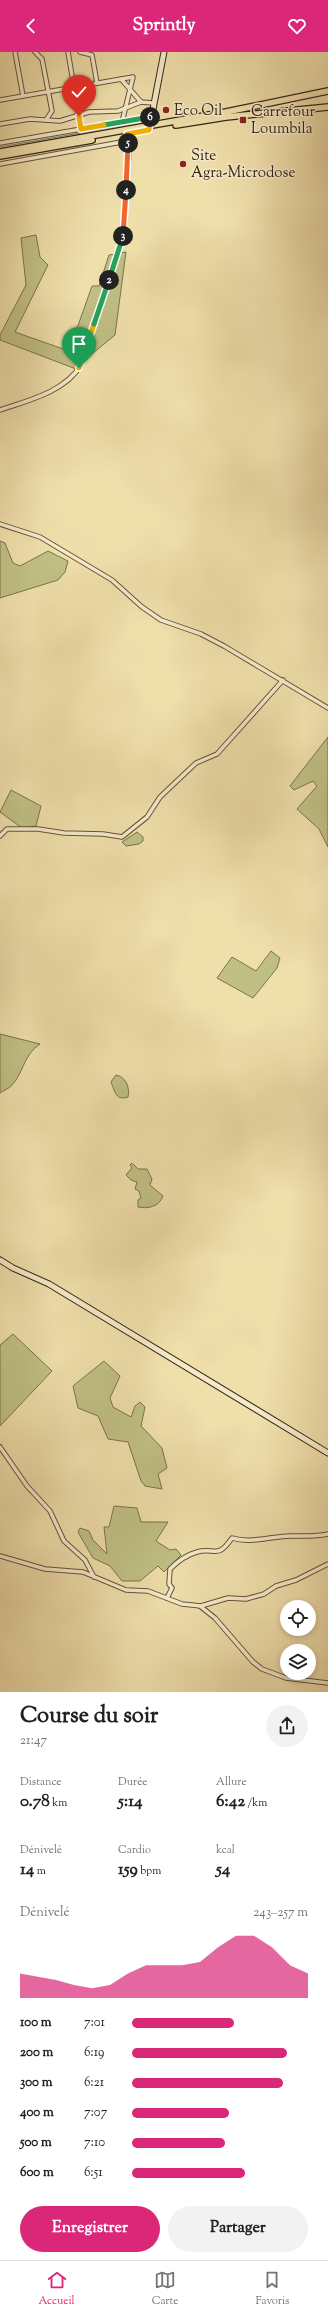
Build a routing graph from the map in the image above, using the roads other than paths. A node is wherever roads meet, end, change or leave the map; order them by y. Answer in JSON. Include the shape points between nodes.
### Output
{"nodes":[{"id":1,"x":15,"y":52,"type":"edge"},
{"id":2,"x":35,"y":52,"type":"edge"},
{"id":3,"x":68,"y":52,"type":"edge"},
{"id":4,"x":80,"y":52,"type":"edge"},
{"id":5,"x":164,"y":52,"type":"edge"},
{"id":6,"x":121,"y":79,"type":"junction"},
{"id":7,"x":97,"y":83,"type":"junction"},
{"id":8,"x":74,"y":87,"type":"junction"},
{"id":9,"x":131,"y":88,"type":"junction"},
{"id":10,"x":48,"y":90,"type":"junction"},
{"id":11,"x":328,"y":91,"type":"edge"},
{"id":12,"x":23,"y":96,"type":"junction"},
{"id":13,"x":0,"y":100,"type":"edge"},
{"id":14,"x":141,"y":102,"type":"junction"},
{"id":15,"x":154,"y":104,"type":"junction"},
{"id":16,"x":126,"y":107,"type":"junction"},
{"id":17,"x":328,"y":107,"type":"edge"},
{"id":18,"x":79,"y":116,"type":"junction"},
{"id":19,"x":151,"y":117,"type":"junction"},
{"id":20,"x":46,"y":120,"type":"junction"},
{"id":21,"x":122,"y":122,"type":"junction"},
{"id":22,"x":0,"y":124,"type":"edge"},
{"id":23,"x":149,"y":128,"type":"junction"},
{"id":24,"x":81,"y":129,"type":"junction"},
{"id":25,"x":127,"y":134,"type":"junction"},
{"id":26,"x":127,"y":141,"type":"junction"},
{"id":27,"x":0,"y":143,"type":"edge"},
{"id":28,"x":0,"y":152,"type":"edge"},
{"id":29,"x":0,"y":156,"type":"edge"},
{"id":30,"x":0,"y":164,"type":"edge"},
{"id":31,"x":0,"y":410,"type":"edge"},
{"id":32,"x":0,"y":524,"type":"edge"},
{"id":33,"x":283,"y":680,"type":"junction"},
{"id":34,"x":328,"y":708,"type":"edge"},
{"id":35,"x":0,"y":836,"type":"edge"},
{"id":36,"x":0,"y":1260,"type":"edge"},
{"id":37,"x":0,"y":1447,"type":"edge"},
{"id":38,"x":328,"y":1453,"type":"edge"},
{"id":39,"x":328,"y":1534,"type":"edge"},
{"id":40,"x":0,"y":1556,"type":"edge"},
{"id":41,"x":328,"y":1564,"type":"edge"},
{"id":42,"x":94,"y":1578,"type":"junction"},
{"id":43,"x":167,"y":1598,"type":"junction"},
{"id":44,"x":198,"y":1605,"type":"junction"},
{"id":45,"x":328,"y":1683,"type":"edge"}],
"edges":[{"from":1,"to":12,"type":"street"},
{"from":2,"to":10,"type":"street","via":[[42,59]]},
{"from":3,"to":8,"type":"street"},
{"from":4,"to":7,"type":"street","via":[[92,55]]},
{"from":5,"to":15,"type":"street"},
{"from":6,"to":7,"type":"street"},
{"from":6,"to":9,"type":"street"},
{"from":6,"to":9,"type":"street","via":[[134,77]]},
{"from":7,"to":8,"type":"street"},
{"from":8,"to":10,"type":"street"},
{"from":8,"to":18,"type":"street"},
{"from":9,"to":14,"type":"street"},
{"from":9,"to":16,"type":"street"},
{"from":10,"to":12,"type":"street"},
{"from":10,"to":20,"type":"street","via":[[52,112]]},
{"from":11,"to":23,"type":"main road"},
{"from":12,"to":13,"type":"street"},
{"from":14,"to":15,"type":"street"},
{"from":14,"to":16,"type":"street"},
{"from":15,"to":19,"type":"street"},
{"from":16,"to":18,"type":"street","via":[[115,111],[89,112]]},
{"from":16,"to":21,"type":"street"},
{"from":17,"to":23,"type":"main road"},
{"from":18,"to":20,"type":"street","via":[[60,121]]},
{"from":18,"to":24,"type":"street"},
{"from":19,"to":21,"type":"street"},
{"from":19,"to":23,"type":"street"},
{"from":20,"to":22,"type":"street","via":[[30,119]]},
{"from":21,"to":24,"type":"street"},
{"from":23,"to":25,"type":"main road"},
{"from":23,"to":28,"type":"main road"},
{"from":24,"to":27,"type":"street"},
{"from":25,"to":26,"type":"street"},
{"from":25,"to":29,"type":"main road"},
{"from":26,"to":30,"type":"street"},
{"from":26,"to":31,"type":"street","via":[[129,154],[122,237],[81,365],[50,391]]},
{"from":32,"to":33,"type":"street","via":[[40,537],[112,580],[142,608],[161,620],[201,634]]},
{"from":33,"to":34,"type":"street"},
{"from":33,"to":35,"type":"street","via":[[217,754],[196,763],[160,797],[147,817],[122,838],[38,829],[7,830]]},
{"from":36,"to":38,"type":"street","via":[[49,1284]]},
{"from":37,"to":42,"type":"street","via":[[27,1486],[50,1511],[64,1541],[85,1560]]},
{"from":39,"to":43,"type":"street","via":[[266,1539],[232,1538],[223,1550],[199,1552],[180,1560],[170,1569],[169,1584],[172,1588]]},
{"from":40,"to":42,"type":"street","via":[[45,1569],[83,1572]]},
{"from":41,"to":44,"type":"street","via":[[296,1580],[276,1586],[264,1594]]},
{"from":42,"to":43,"type":"street","via":[[126,1590],[148,1591]]},
{"from":43,"to":44,"type":"street","via":[[182,1604]]},
{"from":44,"to":45,"type":"street","via":[[215,1618],[262,1669],[286,1678]]}]}
